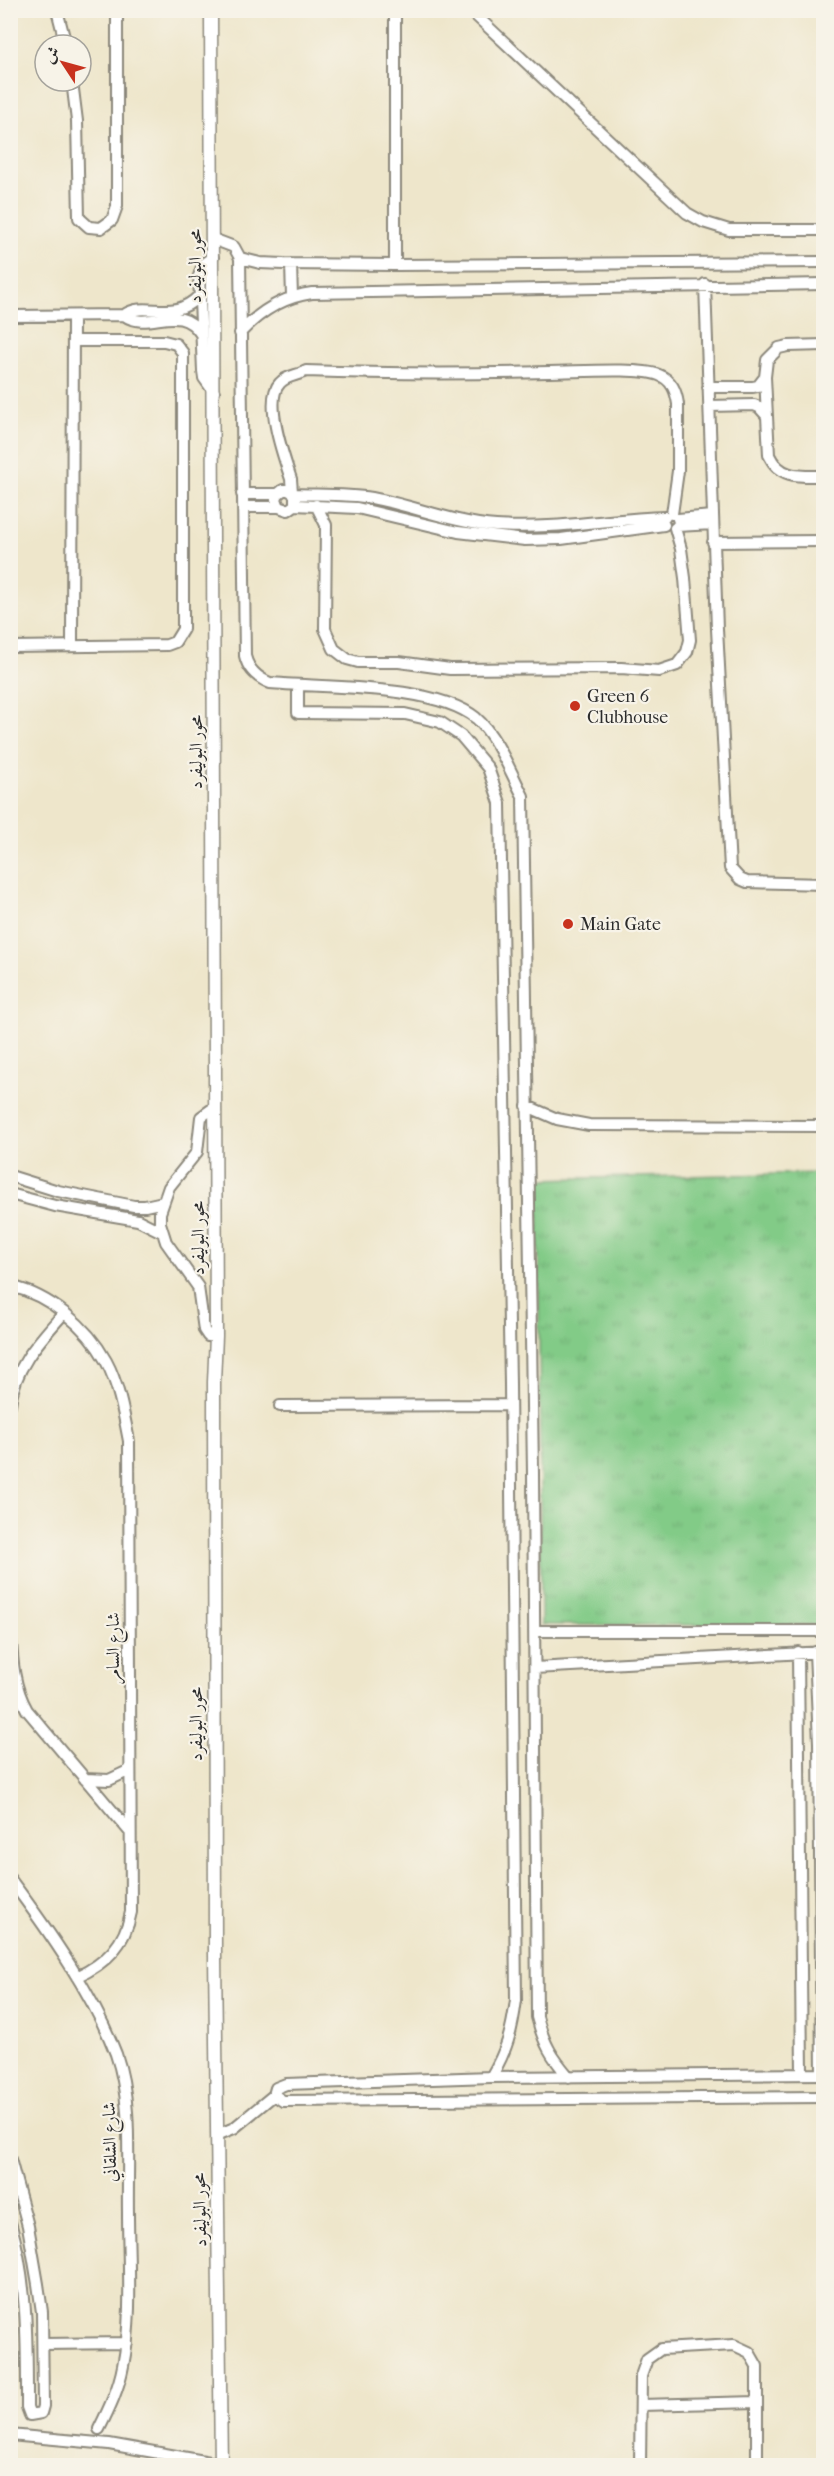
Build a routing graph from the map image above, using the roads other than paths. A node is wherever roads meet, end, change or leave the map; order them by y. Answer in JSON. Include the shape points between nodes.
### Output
{"nodes":[{"id":1,"x":57,"y":10,"type":"edge"},
{"id":2,"x":117,"y":10,"type":"edge"},
{"id":3,"x":211,"y":10,"type":"edge"},
{"id":4,"x":395,"y":10,"type":"edge"},
{"id":5,"x":470,"y":10,"type":"edge"},
{"id":6,"x":63,"y":33,"type":"edge"},
{"id":7,"x":74,"y":93,"type":"edge"},
{"id":8,"x":824,"y":230,"type":"edge"},
{"id":9,"x":213,"y":239,"type":"junction"},
{"id":10,"x":213,"y":257,"type":"junction"},
{"id":11,"x":240,"y":258,"type":"junction"},
{"id":12,"x":824,"y":262,"type":"edge"},
{"id":13,"x":291,"y":264,"type":"junction"},
{"id":14,"x":395,"y":265,"type":"junction"},
{"id":15,"x":705,"y":284,"type":"junction"},
{"id":16,"x":824,"y":284,"type":"edge"},
{"id":17,"x":200,"y":296,"type":"junction"},
{"id":18,"x":292,"y":297,"type":"junction"},
{"id":19,"x":150,"y":315,"type":"junction"},
{"id":20,"x":10,"y":316,"type":"edge"},
{"id":21,"x":73,"y":316,"type":"junction"},
{"id":22,"x":240,"y":333,"type":"junction"},
{"id":23,"x":201,"y":334,"type":"junction"},
{"id":24,"x":72,"y":341,"type":"junction"},
{"id":25,"x":824,"y":345,"type":"edge"},
{"id":26,"x":765,"y":377,"type":"junction"},
{"id":27,"x":708,"y":387,"type":"junction"},
{"id":28,"x":734,"y":387,"type":"junction"},
{"id":29,"x":214,"y":392,"type":"junction"},
{"id":30,"x":734,"y":405,"type":"junction"},
{"id":31,"x":709,"y":406,"type":"junction"},
{"id":32,"x":767,"y":416,"type":"junction"},
{"id":33,"x":824,"y":476,"type":"edge"},
{"id":34,"x":242,"y":494,"type":"junction"},
{"id":35,"x":289,"y":495,"type":"junction"},
{"id":36,"x":370,"y":504,"type":"junction"},
{"id":37,"x":316,"y":505,"type":"junction"},
{"id":38,"x":336,"y":506,"type":"junction"},
{"id":39,"x":243,"y":507,"type":"junction"},
{"id":40,"x":279,"y":507,"type":"junction"},
{"id":41,"x":712,"y":520,"type":"junction"},
{"id":42,"x":672,"y":522,"type":"junction"},
{"id":43,"x":326,"y":525,"type":"junction"},
{"id":44,"x":496,"y":526,"type":"junction"},
{"id":45,"x":496,"y":538,"type":"junction"},
{"id":46,"x":824,"y":541,"type":"edge"},
{"id":47,"x":713,"y":542,"type":"junction"},
{"id":48,"x":72,"y":646,"type":"junction"},
{"id":49,"x":10,"y":647,"type":"edge"},
{"id":50,"x":298,"y":685,"type":"junction"},
{"id":51,"x":824,"y":884,"type":"edge"},
{"id":52,"x":527,"y":1106,"type":"junction"},
{"id":53,"x":215,"y":1107,"type":"junction"},
{"id":54,"x":824,"y":1126,"type":"edge"},
{"id":55,"x":10,"y":1176,"type":"edge"},
{"id":56,"x":10,"y":1194,"type":"edge"},
{"id":57,"x":163,"y":1202,"type":"junction"},
{"id":58,"x":162,"y":1232,"type":"junction"},
{"id":59,"x":10,"y":1286,"type":"edge"},
{"id":60,"x":64,"y":1314,"type":"junction"},
{"id":61,"x":216,"y":1336,"type":"junction"},
{"id":62,"x":10,"y":1405,"type":"edge"},
{"id":63,"x":509,"y":1405,"type":"junction"},
{"id":64,"x":280,"y":1406,"type":"dead end"},
{"id":65,"x":10,"y":1625,"type":"edge"},
{"id":66,"x":534,"y":1631,"type":"junction"},
{"id":67,"x":824,"y":1631,"type":"edge"},
{"id":68,"x":819,"y":1652,"type":"edge"},
{"id":69,"x":798,"y":1653,"type":"junction"},
{"id":70,"x":535,"y":1668,"type":"junction"},
{"id":71,"x":821,"y":1743,"type":"edge"},
{"id":72,"x":130,"y":1770,"type":"junction"},
{"id":73,"x":85,"y":1779,"type":"junction"},
{"id":74,"x":130,"y":1832,"type":"junction"},
{"id":75,"x":10,"y":1879,"type":"edge"},
{"id":76,"x":76,"y":1977,"type":"junction"},
{"id":77,"x":802,"y":2074,"type":"junction"},
{"id":78,"x":823,"y":2074,"type":"edge"},
{"id":79,"x":720,"y":2076,"type":"junction"},
{"id":80,"x":491,"y":2077,"type":"junction"},
{"id":81,"x":569,"y":2077,"type":"junction"},
{"id":82,"x":273,"y":2095,"type":"junction"},
{"id":83,"x":720,"y":2097,"type":"junction"},
{"id":84,"x":824,"y":2097,"type":"edge"},
{"id":85,"x":217,"y":2136,"type":"junction"},
{"id":86,"x":10,"y":2159,"type":"edge"},
{"id":87,"x":15,"y":2197,"type":"edge"},
{"id":88,"x":10,"y":2222,"type":"edge"},
{"id":89,"x":127,"y":2343,"type":"junction"},
{"id":90,"x":43,"y":2344,"type":"junction"},
{"id":91,"x":757,"y":2402,"type":"junction"},
{"id":92,"x":641,"y":2404,"type":"junction"},
{"id":93,"x":99,"y":2429,"type":"dead end"},
{"id":94,"x":10,"y":2436,"type":"edge"},
{"id":95,"x":221,"y":2465,"type":"edge"},
{"id":96,"x":640,"y":2466,"type":"edge"},
{"id":97,"x":757,"y":2466,"type":"edge"}],
"edges":[{"from":1,"to":6,"type":"street"},
{"from":2,"to":7,"type":"street","via":[[117,206],[112,220],[101,228],[89,227],[79,218]]},
{"from":3,"to":9,"type":"street","name":"محور البوليفرد"},
{"from":4,"to":14,"type":"street"},
{"from":5,"to":8,"type":"street","via":[[687,213],[729,230]]},
{"from":9,"to":10,"type":"street","name":"محور البوليفرد"},
{"from":9,"to":11,"type":"street","via":[[234,247]]},
{"from":10,"to":17,"type":"street","via":[[201,268]]},
{"from":10,"to":29,"type":"street","name":"محور البوليفرد"},
{"from":11,"to":13,"type":"street"},
{"from":11,"to":22,"type":"street"},
{"from":12,"to":14,"type":"street"},
{"from":13,"to":14,"type":"street"},
{"from":13,"to":18,"type":"street"},
{"from":15,"to":16,"type":"street"},
{"from":15,"to":18,"type":"street","via":[[312,293]]},
{"from":15,"to":27,"type":"street"},
{"from":17,"to":19,"type":"street","via":[[187,307]]},
{"from":17,"to":23,"type":"street"},
{"from":18,"to":22,"type":"street","via":[[264,311]]},
{"from":19,"to":21,"type":"street","via":[[136,310],[124,315]]},
{"from":19,"to":23,"type":"street","via":[[182,318]]},
{"from":20,"to":21,"type":"street"},
{"from":21,"to":24,"type":"street"},
{"from":22,"to":34,"type":"street"},
{"from":23,"to":29,"type":"street","via":[[202,371]]},
{"from":24,"to":48,"type":"street"},
{"from":24,"to":48,"type":"street","via":[[176,344],[184,359],[185,413],[184,621],[180,637],[167,645]]},
{"from":25,"to":26,"type":"street","via":[[779,348],[767,360]]},
{"from":26,"to":28,"type":"street","via":[[758,386]]},
{"from":26,"to":32,"type":"street"},
{"from":27,"to":28,"type":"street"},
{"from":27,"to":31,"type":"street"},
{"from":28,"to":30,"type":"street"},
{"from":29,"to":53,"type":"street","name":"محور البوليفرد"},
{"from":30,"to":31,"type":"street"},
{"from":30,"to":32,"type":"street","via":[[754,405]]},
{"from":31,"to":41,"type":"street"},
{"from":32,"to":33,"type":"street","via":[[773,463],[787,474]]},
{"from":34,"to":35,"type":"street"},
{"from":34,"to":39,"type":"street"},
{"from":35,"to":36,"type":"street","via":[[345,495]]},
{"from":35,"to":37,"type":"street"},
{"from":35,"to":40,"type":"street","via":[[276,499]]},
{"from":35,"to":40,"type":"street","via":[[288,510]]},
{"from":35,"to":42,"type":"street","via":[[289,473],[274,416],[273,394],[285,378],[306,371],[409,375],[652,373],[669,381],[677,394],[678,471]]},
{"from":36,"to":38,"type":"street"},
{"from":36,"to":44,"type":"street"},
{"from":36,"to":45,"type":"street","via":[[458,532]]},
{"from":37,"to":38,"type":"street"},
{"from":37,"to":43,"type":"street"},
{"from":38,"to":43,"type":"street"},
{"from":39,"to":40,"type":"street"},
{"from":39,"to":50,"type":"street","via":[[247,663],[265,680]]},
{"from":41,"to":42,"type":"street"},
{"from":41,"to":47,"type":"street"},
{"from":42,"to":43,"type":"street","via":[[685,578],[690,640],[681,662],[659,672],[621,668],[450,669],[348,659],[334,649],[326,634]]},
{"from":42,"to":44,"type":"street","via":[[615,519],[560,526]]},
{"from":42,"to":45,"type":"street","via":[[561,539]]},
{"from":44,"to":45,"type":"street"},
{"from":46,"to":47,"type":"street"},
{"from":47,"to":51,"type":"street","via":[[730,868],[747,882]]},
{"from":48,"to":49,"type":"street"},
{"from":50,"to":52,"type":"street","via":[[415,693],[444,701],[476,718],[524,796]]},
{"from":50,"to":63,"type":"street","via":[[298,712],[405,714],[440,722],[461,736],[488,768],[500,803]]},
{"from":52,"to":54,"type":"street","via":[[557,1119],[589,1125]]},
{"from":52,"to":66,"type":"street"},
{"from":53,"to":57,"type":"street","via":[[201,1117],[197,1152],[169,1187]]},
{"from":53,"to":61,"type":"street","name":"محور البوليفرد"},
{"from":55,"to":57,"type":"street","via":[[58,1191],[134,1206]]},
{"from":56,"to":58,"type":"street","via":[[138,1220]]},
{"from":57,"to":58,"type":"street"},
{"from":58,"to":61,"type":"street","via":[[198,1287],[204,1330],[208,1336]]},
{"from":59,"to":60,"type":"street","via":[[29,1291]]},
{"from":60,"to":62,"type":"street","via":[[35,1345],[16,1380]]},
{"from":60,"to":72,"type":"street","name":"شارع السامر","via":[[83,1330],[106,1361],[123,1409],[129,1441]]},
{"from":61,"to":85,"type":"street","name":"محور البوليفرد"},
{"from":63,"to":64,"type":"street"},
{"from":63,"to":80,"type":"street","via":[[516,2000],[505,2053]]},
{"from":65,"to":73,"type":"street","via":[[14,1672],[23,1702]]},
{"from":66,"to":67,"type":"street"},
{"from":66,"to":70,"type":"street"},
{"from":68,"to":69,"type":"street"},
{"from":68,"to":71,"type":"street"},
{"from":69,"to":70,"type":"street"},
{"from":69,"to":77,"type":"street"},
{"from":70,"to":81,"type":"street","via":[[537,2017],[552,2057]]},
{"from":71,"to":78,"type":"street"},
{"from":72,"to":73,"type":"street","via":[[109,1780]]},
{"from":72,"to":74,"type":"street","name":"شارع السامر"},
{"from":73,"to":74,"type":"street"},
{"from":74,"to":76,"type":"street","name":"شارع السامر","via":[[131,1912],[125,1932],[107,1958]]},
{"from":75,"to":76,"type":"street","name":"شارع الشلقاني"},
{"from":76,"to":89,"type":"street","name":"شارع الشلقاني","via":[[109,2039],[125,2091]]},
{"from":77,"to":78,"type":"street"},
{"from":77,"to":79,"type":"street"},
{"from":79,"to":81,"type":"street"},
{"from":79,"to":83,"type":"street"},
{"from":80,"to":81,"type":"street"},
{"from":80,"to":82,"type":"street","via":[[286,2084],[276,2088]]},
{"from":82,"to":83,"type":"street","via":[[283,2101]]},
{"from":82,"to":85,"type":"street","via":[[234,2128]]},
{"from":83,"to":84,"type":"street"},
{"from":85,"to":95,"type":"street","name":"محور البوليفرد"},
{"from":86,"to":87,"type":"street"},
{"from":87,"to":90,"type":"street","via":[[34,2255]]},
{"from":88,"to":90,"type":"street","via":[[26,2314],[27,2407],[34,2416],[42,2410]]},
{"from":89,"to":90,"type":"street"},
{"from":89,"to":93,"type":"street","name":"شارع الشلقاني","via":[[118,2386]]},
{"from":91,"to":92,"type":"street"},
{"from":91,"to":92,"type":"street","via":[[754,2358],[734,2345],[661,2349],[653,2353],[643,2368]]},
{"from":91,"to":97,"type":"street"},
{"from":92,"to":96,"type":"street"},
{"from":94,"to":95,"type":"street","via":[[109,2444]]}]}
